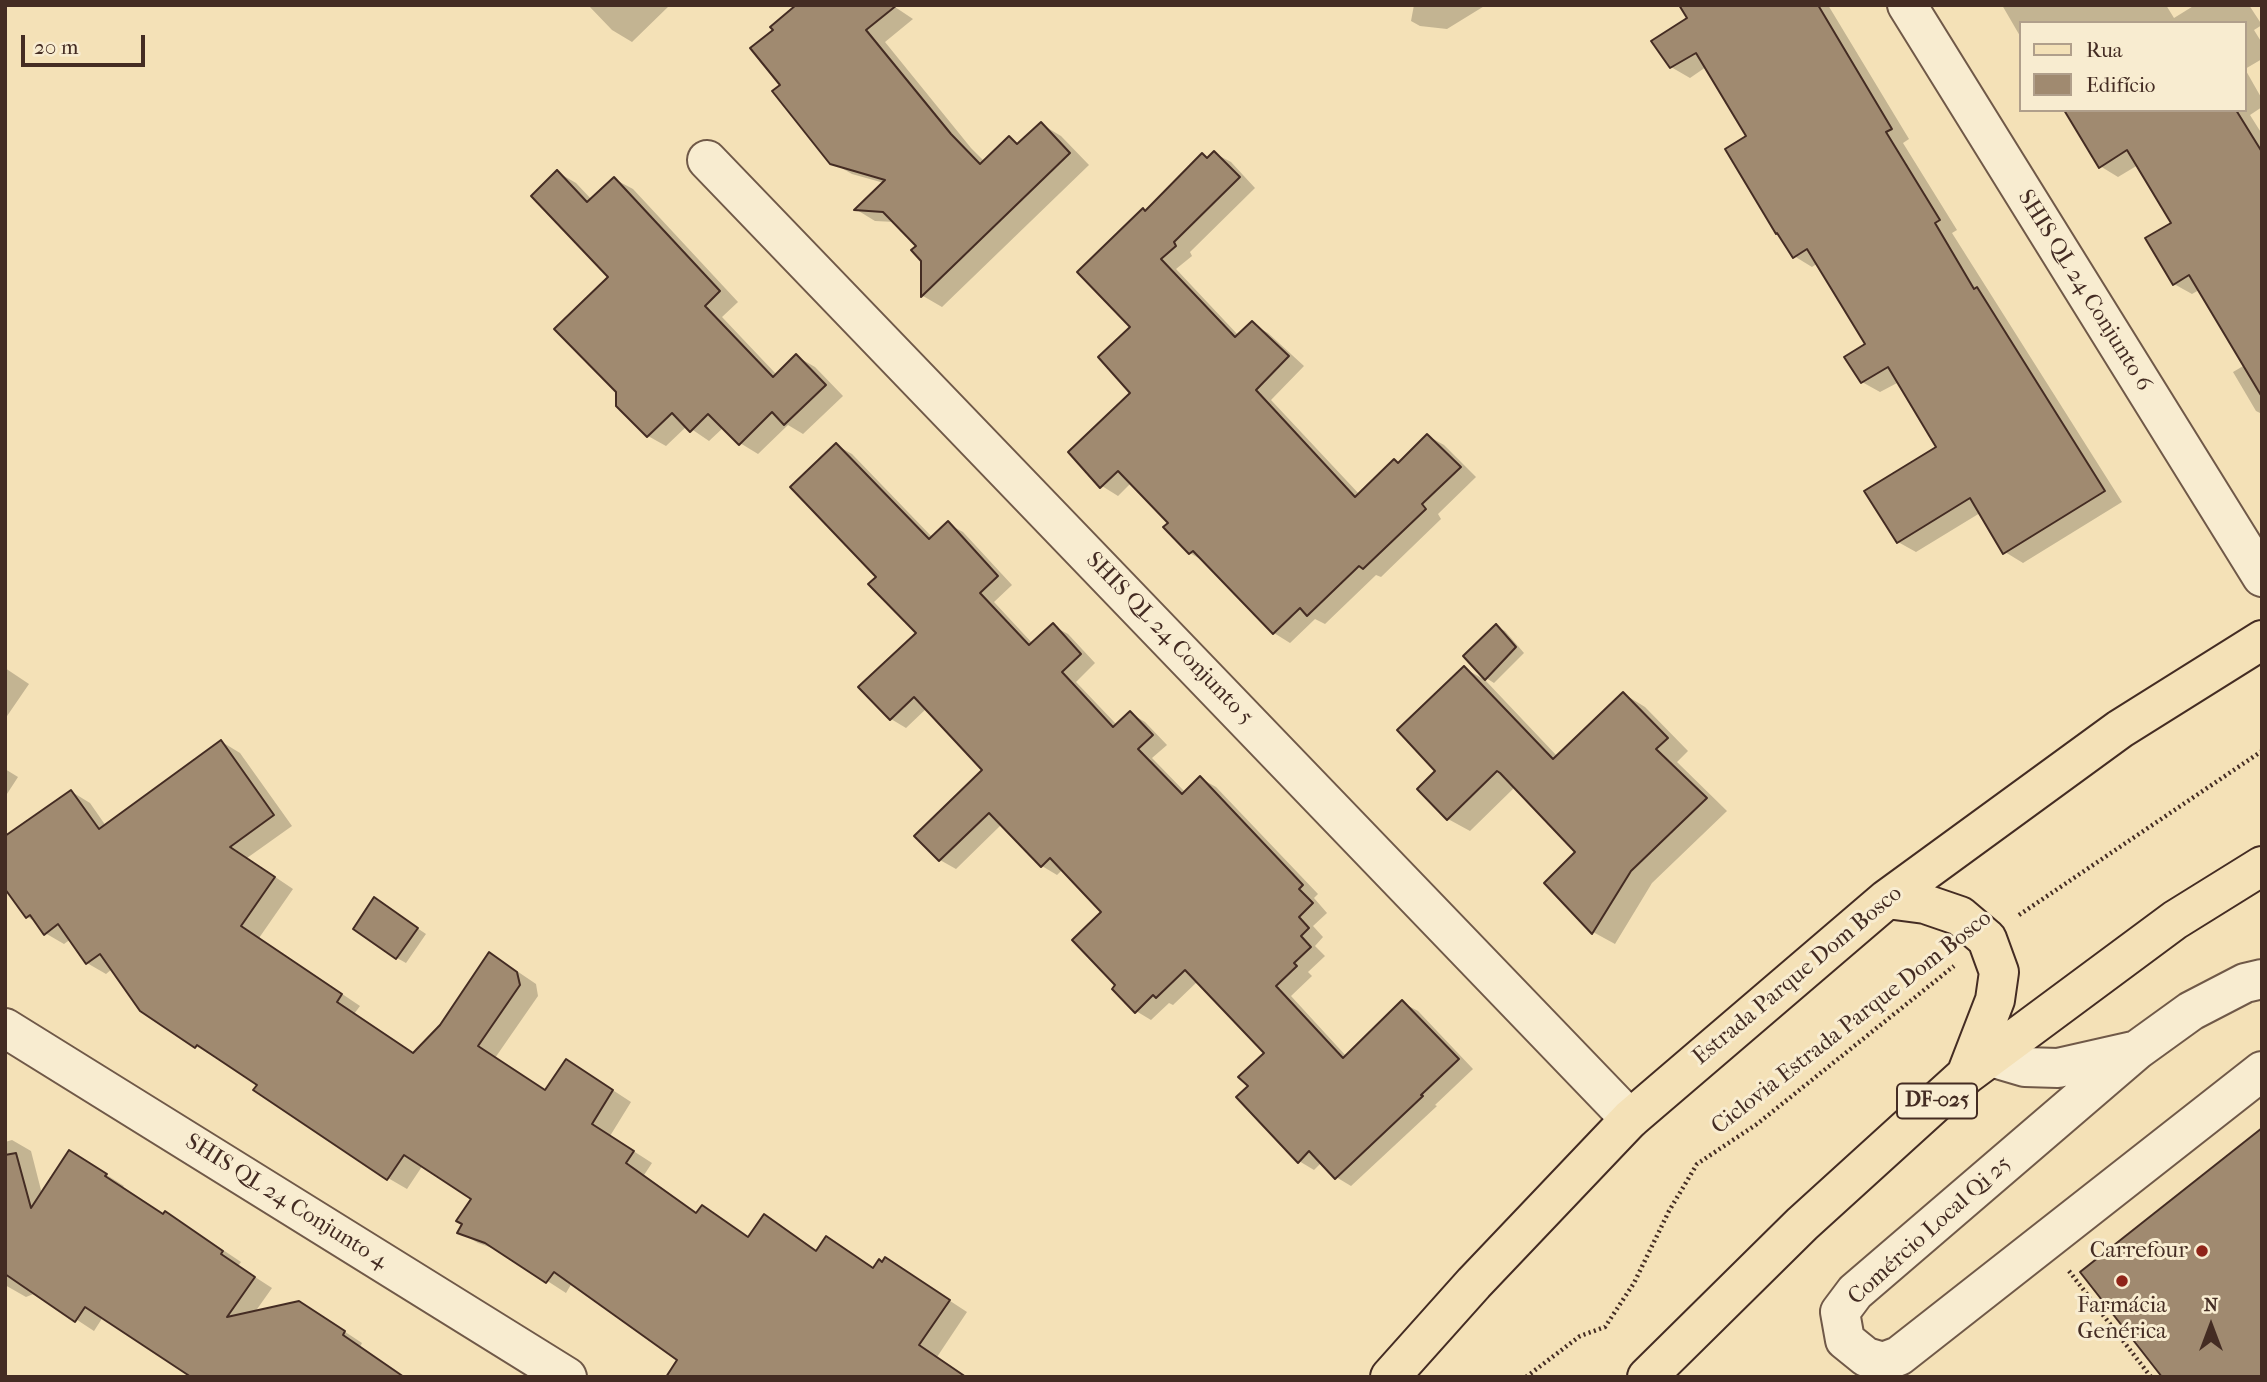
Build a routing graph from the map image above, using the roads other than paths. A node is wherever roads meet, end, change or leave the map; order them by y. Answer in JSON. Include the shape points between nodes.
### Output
{"nodes":[{"id":1,"x":1907,"y":5,"type":"edge"},
{"id":2,"x":707,"y":160,"type":"dead end"},
{"id":3,"x":2262,"y":577,"type":"edge"},
{"id":4,"x":2262,"y":640,"type":"edge"},
{"id":5,"x":2262,"y":866,"type":"edge"},
{"id":6,"x":1886,"y":899,"type":"junction"},
{"id":7,"x":2262,"y":979,"type":"edge"},
{"id":8,"x":5,"y":1028,"type":"edge"},
{"id":9,"x":2137,"y":1050,"type":"junction"},
{"id":10,"x":1979,"y":1066,"type":"junction"},
{"id":11,"x":2262,"y":1071,"type":"edge"},
{"id":12,"x":1630,"y":1119,"type":"junction"},
{"id":13,"x":567,"y":1377,"type":"edge"},
{"id":14,"x":1390,"y":1377,"type":"edge"},
{"id":15,"x":1647,"y":1377,"type":"edge"}],
"edges":[{"from":1,"to":3,"type":"street","name":"SHIS QL 24 Conjunto 6"},
{"from":2,"to":12,"type":"street","name":"SHIS QL 24 Conjunto 5"},
{"from":4,"to":6,"type":"main road","name":"Estrada Parque Dom Bosco","via":[[2120,729]]},
{"from":5,"to":10,"type":"main road","number":"DF-025","via":[[2175,920]]},
{"from":6,"to":10,"type":"main road","via":[[1925,904],[1959,916],[1987,939],[1999,972]]},
{"from":6,"to":12,"type":"main road","name":"Estrada Parque Dom Bosco"},
{"from":7,"to":9,"type":"street","name":"Comércio Local Qi 25","via":[[2191,1011]]},
{"from":8,"to":13,"type":"street","name":"SHIS QL 24 Conjunto 4"},
{"from":9,"to":10,"type":"street","via":[[2058,1068]]},
{"from":9,"to":11,"type":"street","name":"Comércio Local Qi 25","via":[[1855,1292],[1840,1312],[1845,1340],[1866,1357],[1883,1362],[1899,1356]]},
{"from":10,"to":15,"type":"main road","number":"DF-025","via":[[1802,1224]]},
{"from":12,"to":14,"type":"main road","name":"Estrada Parque Dom Bosco"}]}
